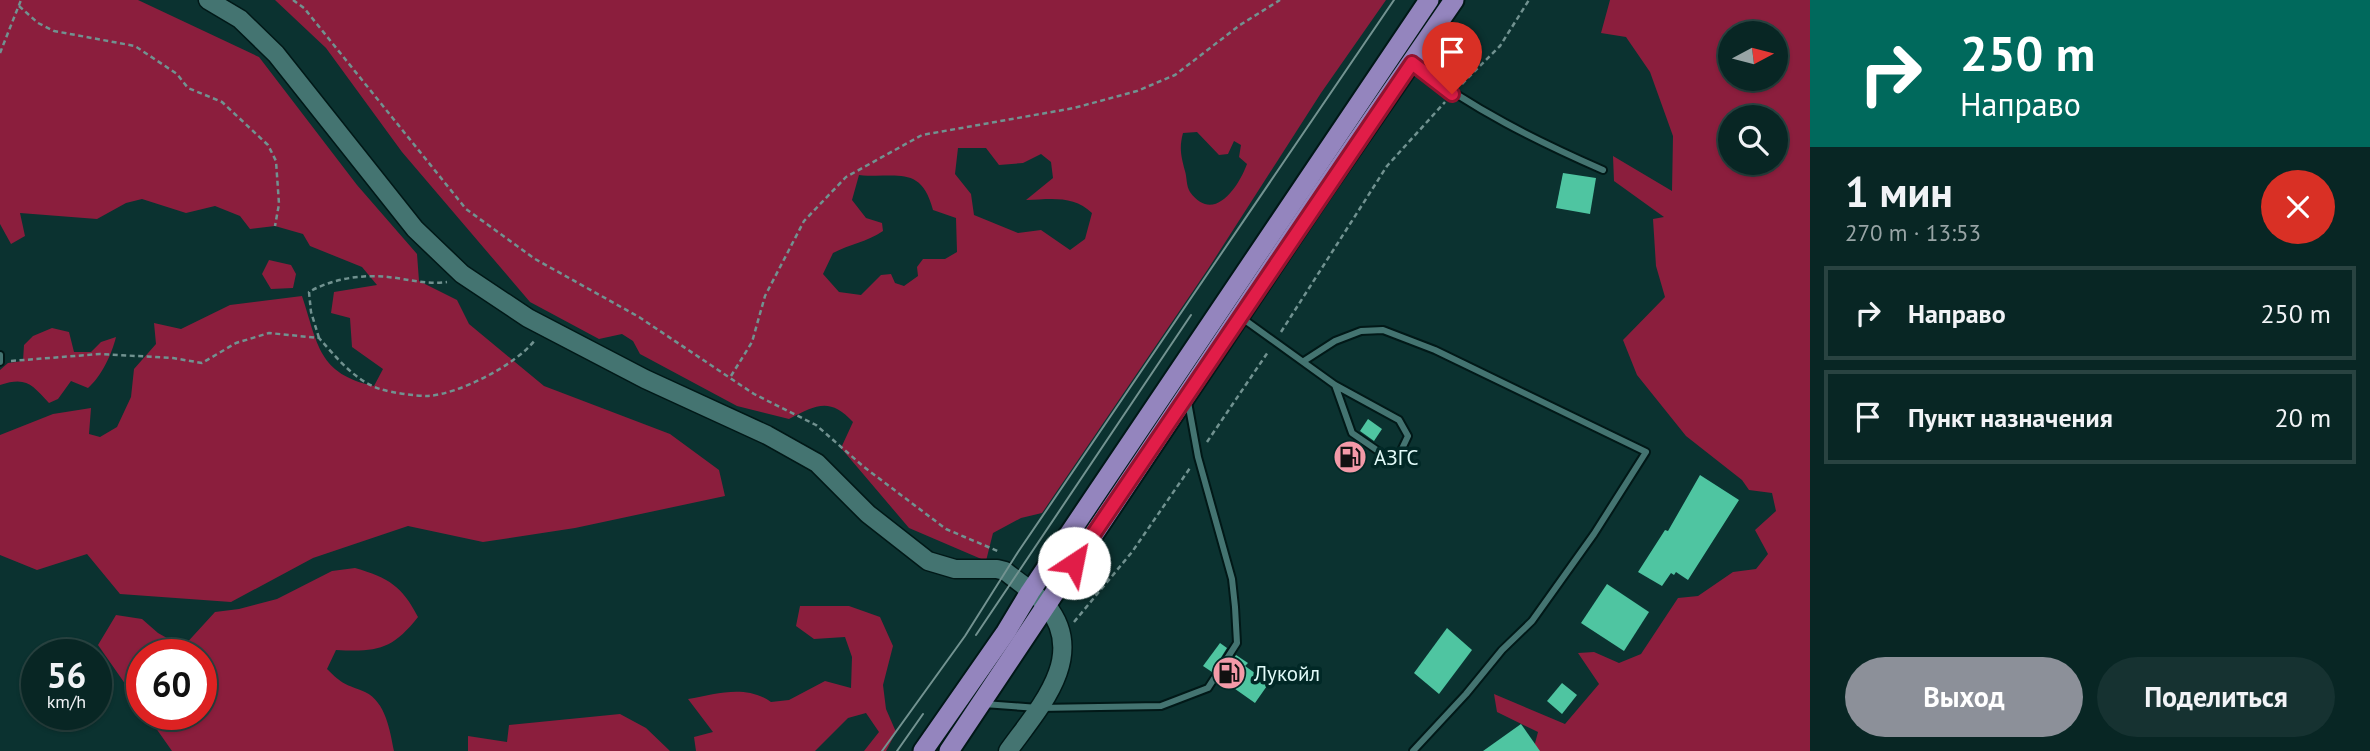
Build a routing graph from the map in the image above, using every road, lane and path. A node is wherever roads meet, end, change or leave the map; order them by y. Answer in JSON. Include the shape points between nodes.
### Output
{"nodes":[{"id":1,"x":21,"y":0,"type":"edge"},
{"id":2,"x":208,"y":0,"type":"edge"},
{"id":3,"x":293,"y":0,"type":"edge"},
{"id":4,"x":1280,"y":0,"type":"edge"},
{"id":5,"x":1429,"y":0,"type":"edge"},
{"id":6,"x":1454,"y":0,"type":"edge"},
{"id":7,"x":1529,"y":0,"type":"edge"},
{"id":8,"x":19,"y":6,"type":"junction"},
{"id":9,"x":0,"y":53,"type":"edge"},
{"id":10,"x":1412,"y":63,"type":"junction"},
{"id":11,"x":1452,"y":94,"type":"junction"},
{"id":12,"x":1603,"y":170,"type":"dead end"},
{"id":13,"x":275,"y":226,"type":"dead end"},
{"id":14,"x":462,"y":274,"type":"junction"},
{"id":15,"x":1241,"y":317,"type":"junction"},
{"id":16,"x":544,"y":327,"type":"junction"},
{"id":17,"x":319,"y":338,"type":"junction"},
{"id":18,"x":1275,"y":342,"type":"junction"},
{"id":19,"x":0,"y":360,"type":"edge"},
{"id":20,"x":1304,"y":361,"type":"junction"},
{"id":21,"x":730,"y":377,"type":"junction"},
{"id":22,"x":1335,"y":385,"type":"junction"},
{"id":23,"x":1187,"y":397,"type":"junction"},
{"id":24,"x":1198,"y":457,"type":"junction"},
{"id":25,"x":1007,"y":554,"type":"dead end"},
{"id":26,"x":1030,"y":592,"type":"junction"},
{"id":27,"x":1046,"y":605,"type":"junction"},
{"id":28,"x":1060,"y":629,"type":"junction"},
{"id":29,"x":982,"y":704,"type":"junction"},
{"id":30,"x":1038,"y":708,"type":"junction"},
{"id":31,"x":923,"y":751,"type":"edge"},
{"id":32,"x":949,"y":751,"type":"edge"},
{"id":33,"x":1008,"y":751,"type":"edge"},
{"id":34,"x":1413,"y":751,"type":"edge"}],
"edges":[{"from":1,"to":8,"type":"path"},
{"from":2,"to":14,"type":"street","via":[[240,19],[276,54],[415,229]]},
{"from":3,"to":21,"type":"path","via":[[467,209],[535,259],[639,317]]},
{"from":4,"to":21,"type":"path","via":[[1175,75],[1137,91],[1074,108],[922,135],[846,177],[804,220],[765,296],[752,342]]},
{"from":5,"to":26,"type":"main road"},
{"from":6,"to":10,"type":"main road"},
{"from":7,"to":11,"type":"path","via":[[1500,46]]},
{"from":8,"to":9,"type":"path"},
{"from":8,"to":13,"type":"path","via":[[54,32],[135,46],[177,74],[188,88],[222,102],[268,145],[276,161],[279,204]]},
{"from":10,"to":11,"type":"lane"},
{"from":10,"to":15,"type":"main road"},
{"from":11,"to":12,"type":"lane","via":[[1525,136]]},
{"from":11,"to":18,"type":"path","via":[[1387,166]]},
{"from":14,"to":16,"type":"street"},
{"from":14,"to":17,"type":"path","via":[[434,284],[386,276],[325,282],[309,292]]},
{"from":15,"to":18,"type":"lane"},
{"from":15,"to":23,"type":"main road"},
{"from":16,"to":17,"type":"path","via":[[525,353],[465,387],[428,396],[379,389],[345,367]]},
{"from":16,"to":26,"type":"street","via":[[817,463],[868,514],[928,561],[955,569],[1005,571]]},
{"from":17,"to":19,"type":"path","via":[[270,333],[236,343],[202,363],[100,354]]},
{"from":18,"to":20,"type":"lane"},
{"from":18,"to":24,"type":"path"},
{"from":20,"to":22,"type":"lane"},
{"from":20,"to":34,"type":"lane","via":[[1335,341],[1362,331],[1383,330],[1435,350],[1646,452],[1532,621]]},
{"from":21,"to":25,"type":"path","via":[[816,425],[946,529]]},
{"from":22,"to":22,"type":"lane","via":[[1399,420],[1408,436],[1400,453],[1384,455],[1352,433]]},
{"from":23,"to":24,"type":"lane"},
{"from":23,"to":27,"type":"main road"},
{"from":24,"to":28,"type":"path","via":[[1132,552]]},
{"from":24,"to":30,"type":"lane","via":[[1232,579],[1237,643],[1208,688],[1161,706]]},
{"from":26,"to":27,"type":"street"},
{"from":26,"to":31,"type":"main road"},
{"from":27,"to":28,"type":"street"},
{"from":27,"to":29,"type":"main road"},
{"from":28,"to":30,"type":"street","via":[[1063,663]]},
{"from":29,"to":30,"type":"lane"},
{"from":29,"to":32,"type":"main road"},
{"from":30,"to":33,"type":"street"}]}
